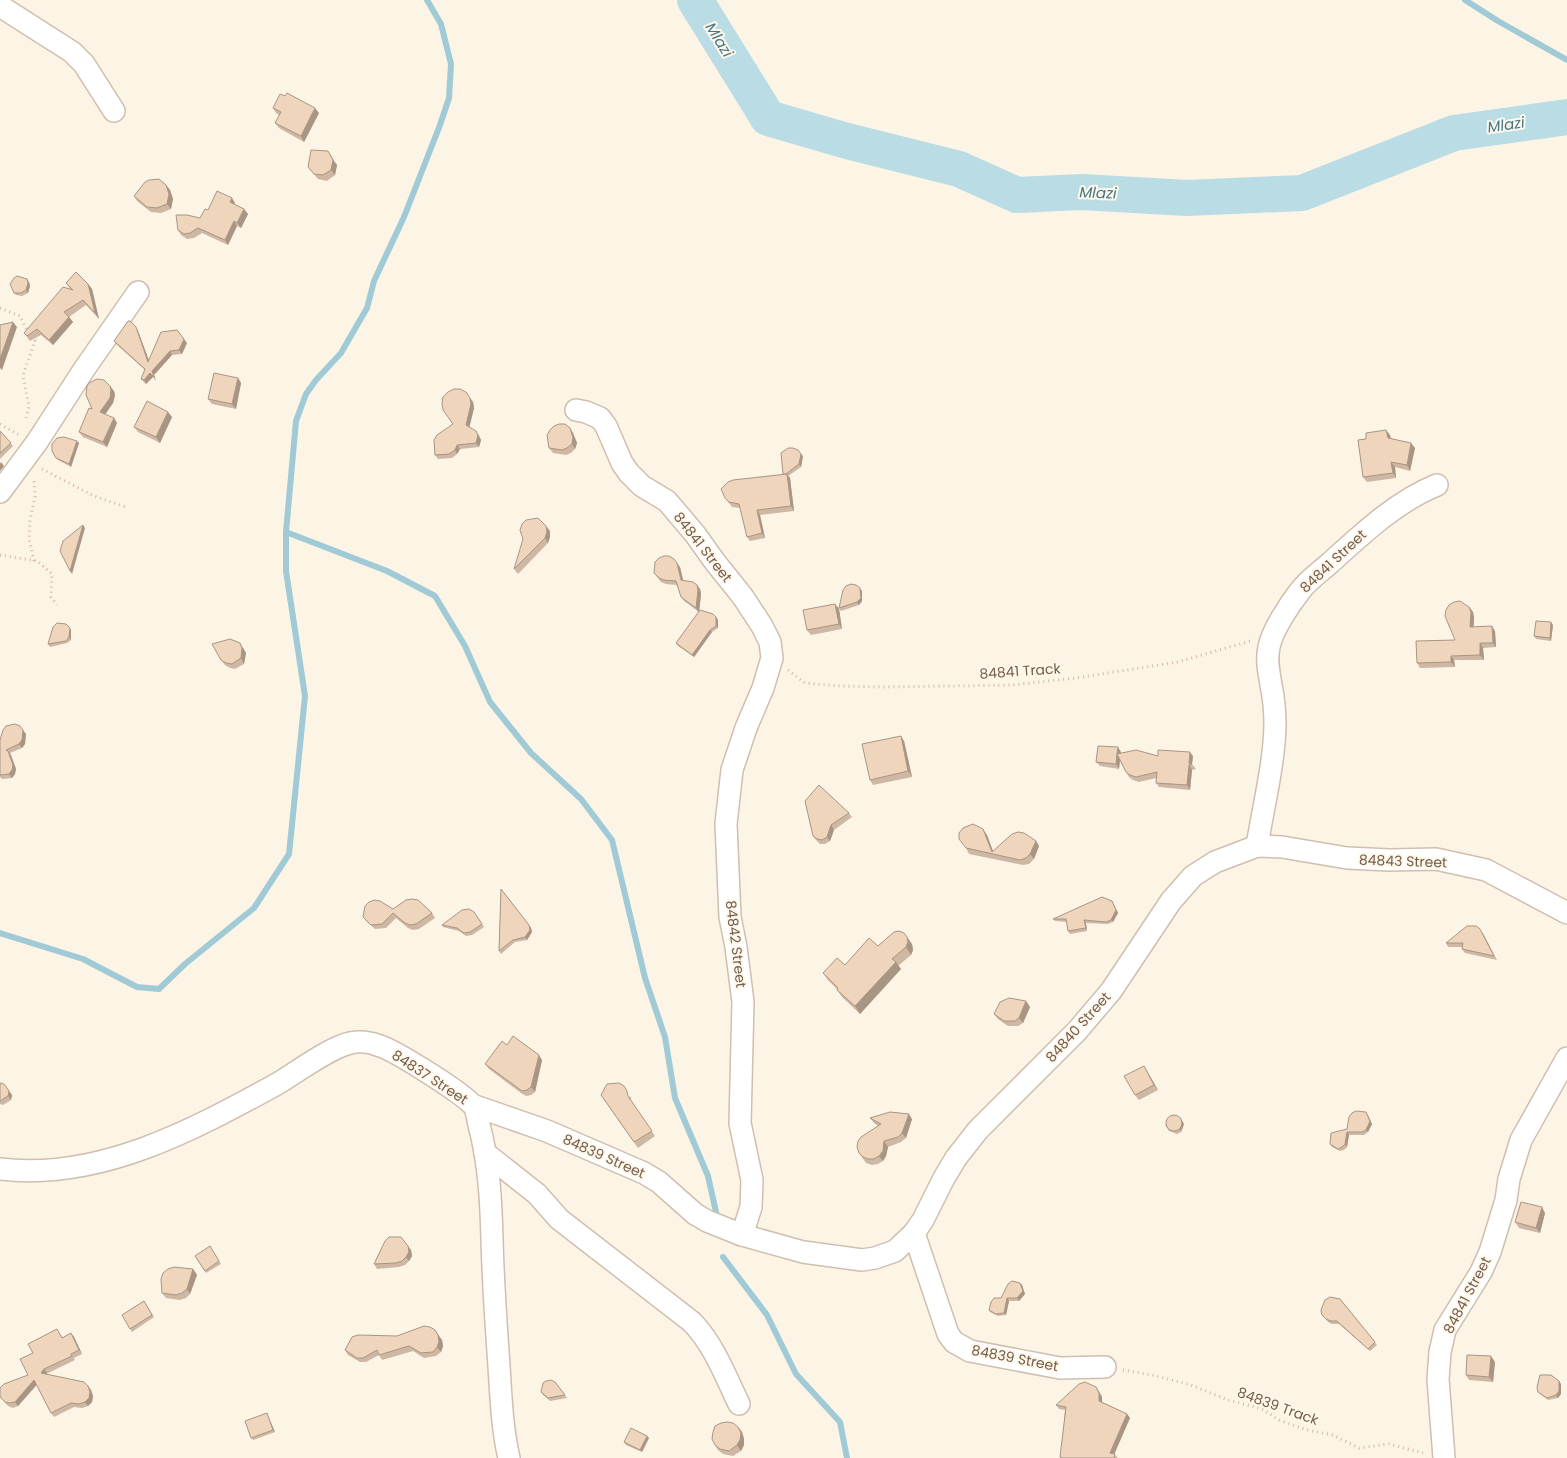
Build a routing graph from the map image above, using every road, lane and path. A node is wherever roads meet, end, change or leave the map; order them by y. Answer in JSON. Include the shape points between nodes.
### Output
{"nodes":[{"id":1,"x":0,"y":6,"type":"edge"},
{"id":2,"x":114,"y":111,"type":"dead end"},
{"id":3,"x":138,"y":292,"type":"dead end"},
{"id":4,"x":0,"y":308,"type":"edge"},
{"id":5,"x":576,"y":410,"type":"dead end"},
{"id":6,"x":26,"y":420,"type":"dead end"},
{"id":7,"x":33,"y":450,"type":"junction"},
{"id":8,"x":1437,"y":485,"type":"dead end"},
{"id":9,"x":0,"y":492,"type":"edge"},
{"id":10,"x":126,"y":507,"type":"dead end"},
{"id":11,"x":0,"y":555,"type":"edge"},
{"id":12,"x":34,"y":561,"type":"junction"},
{"id":13,"x":57,"y":605,"type":"dead end"},
{"id":14,"x":1273,"y":635,"type":"junction"},
{"id":15,"x":772,"y":658,"type":"junction"},
{"id":16,"x":1257,"y":846,"type":"junction"},
{"id":17,"x":1347,"y":858,"type":"joint"},
{"id":18,"x":1567,"y":913,"type":"edge"},
{"id":19,"x":1567,"y":1058,"type":"edge"},
{"id":20,"x":475,"y":1106,"type":"junction"},
{"id":21,"x":485,"y":1153,"type":"junction"},
{"id":22,"x":0,"y":1169,"type":"edge"},
{"id":23,"x":914,"y":1233,"type":"junction"},
{"id":24,"x":742,"y":1235,"type":"junction"},
{"id":25,"x":837,"y":1256,"type":"joint"},
{"id":26,"x":1105,"y":1367,"type":"joint"},
{"id":27,"x":739,"y":1404,"type":"dead end"},
{"id":28,"x":1434,"y":1456,"type":"edge"},
{"id":29,"x":509,"y":1458,"type":"edge"}],
"edges":[{"from":1,"to":2,"type":"street","via":[[72,52],[84,64]]},
{"from":3,"to":7,"type":"street"},
{"from":4,"to":6,"type":"path","via":[[20,316],[35,341],[23,375],[30,407]]},
{"from":5,"to":15,"type":"street","name":"84841 Street","via":[[600,418],[629,473],[642,486],[667,501],[695,534],[762,626],[770,642]]},
{"from":7,"to":9,"type":"street"},
{"from":7,"to":10,"type":"path","via":[[36,465],[94,496]]},
{"from":7,"to":12,"type":"path","via":[[35,497],[28,539]]},
{"from":8,"to":14,"type":"street","name":"84841 Street","via":[[1420,492],[1371,526],[1309,582]]},
{"from":11,"to":12,"type":"path"},
{"from":12,"to":13,"type":"path","via":[[52,574],[51,597]]},
{"from":14,"to":15,"type":"path","name":"84841 Track","via":[[1178,662],[1013,684],[841,686],[805,682]]},
{"from":14,"to":16,"type":"street","name":"84841 Street","via":[[1267,661],[1275,728]]},
{"from":15,"to":24,"type":"street","name":"84842 Street","via":[[732,770],[726,824],[730,917],[743,1002],[740,1123],[752,1180],[751,1207]]},
{"from":16,"to":17,"type":"street","name":"84840 Street"},
{"from":16,"to":23,"type":"street","name":"84840 Street","via":[[1215,862],[1193,876],[1171,901],[1105,997],[1056,1053],[978,1130],[956,1158]]},
{"from":17,"to":18,"type":"street","name":"84843 Street","via":[[1436,860],[1486,870]]},
{"from":19,"to":28,"type":"street","name":"84841 Street","via":[[1521,1140],[1502,1216],[1481,1272],[1445,1330],[1440,1352]]},
{"from":20,"to":21,"type":"street","name":"84837 Street"},
{"from":20,"to":22,"type":"street","name":"84837 Street","via":[[400,1055],[379,1045],[352,1043],[337,1048],[237,1105],[128,1154],[90,1166],[61,1170]]},
{"from":20,"to":24,"type":"street","name":"84839 Street","via":[[546,1131],[644,1173],[701,1217]]},
{"from":21,"to":27,"type":"street","via":[[537,1194],[559,1219],[697,1328],[715,1353]]},
{"from":21,"to":29,"type":"street","name":"84837 Street","via":[[502,1411]]},
{"from":23,"to":25,"type":"street","name":"84840 Street","via":[[895,1251],[875,1258],[862,1260]]},
{"from":23,"to":26,"type":"street","name":"84839 Street","via":[[948,1334],[962,1347],[1039,1366]]},
{"from":24,"to":25,"type":"street","name":"84839 Street","via":[[803,1252]]},
{"from":26,"to":28,"type":"path","name":"84839 Track","via":[[1191,1385],[1359,1448],[1389,1444]]}]}
